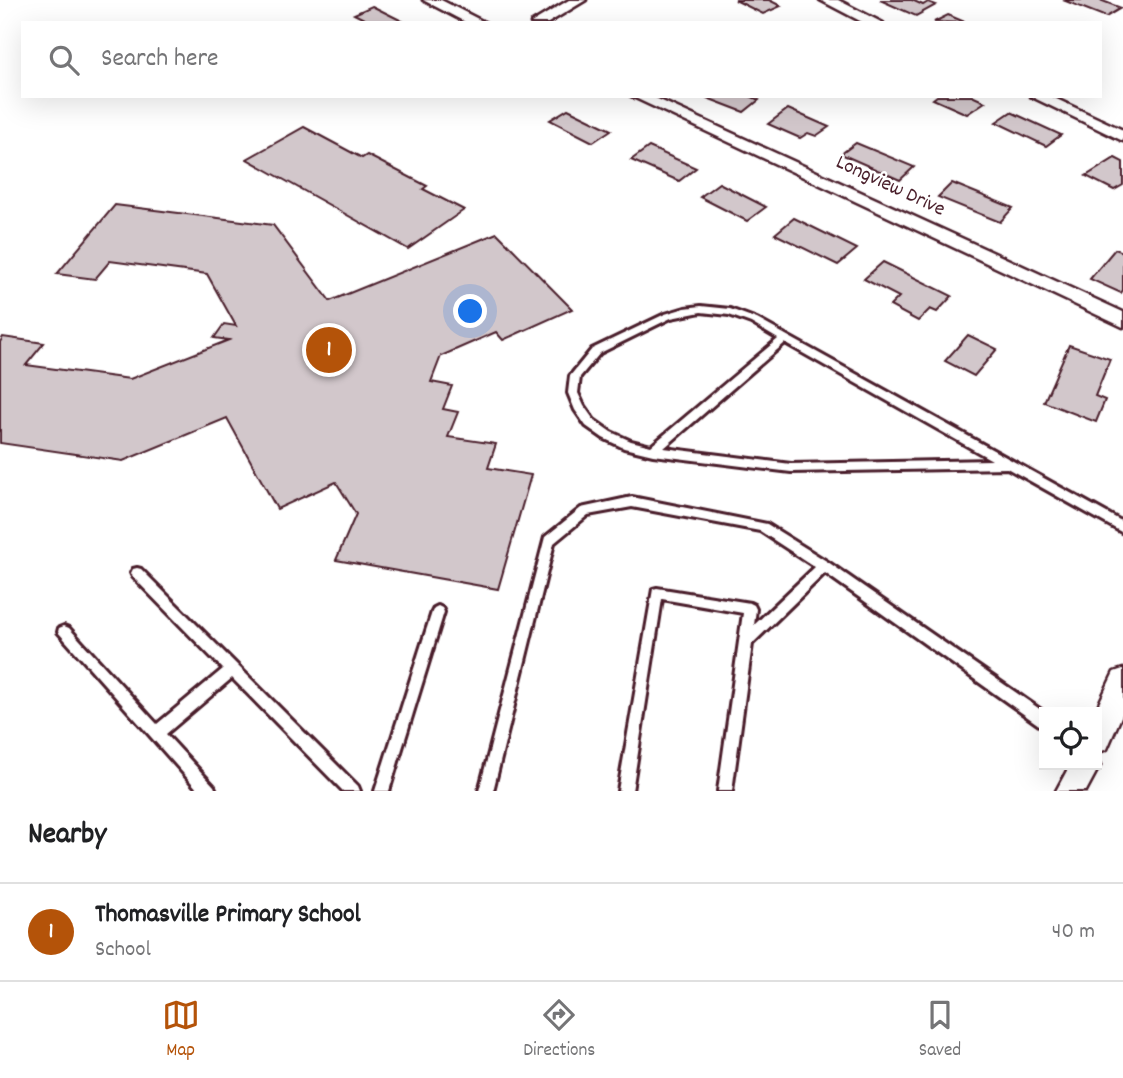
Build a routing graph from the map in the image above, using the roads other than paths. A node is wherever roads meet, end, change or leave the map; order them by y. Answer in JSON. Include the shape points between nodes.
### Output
{"nodes":[{"id":1,"x":430,"y":0,"type":"edge"},
{"id":2,"x":579,"y":0,"type":"edge"},
{"id":3,"x":827,"y":0,"type":"edge"},
{"id":4,"x":475,"y":21,"type":"edge"},
{"id":5,"x":542,"y":21,"type":"edge"},
{"id":6,"x":872,"y":21,"type":"edge"},
{"id":7,"x":642,"y":98,"type":"edge"},
{"id":8,"x":1041,"y":98,"type":"edge"},
{"id":9,"x":1123,"y":136,"type":"edge"},
{"id":10,"x":1123,"y":320,"type":"edge"},
{"id":11,"x":785,"y":338,"type":"junction"},
{"id":12,"x":653,"y":451,"type":"junction"},
{"id":13,"x":1009,"y":464,"type":"junction"},
{"id":14,"x":1123,"y":528,"type":"edge"},
{"id":15,"x":824,"y":566,"type":"junction"},
{"id":16,"x":137,"y":573,"type":"dead end"},
{"id":17,"x":438,"y":612,"type":"dead end"},
{"id":18,"x":64,"y":632,"type":"dead end"},
{"id":19,"x":746,"y":641,"type":"junction"},
{"id":20,"x":232,"y":669,"type":"junction"},
{"id":21,"x":1123,"y":681,"type":"edge"},
{"id":22,"x":1039,"y":716,"type":"edge"},
{"id":23,"x":1102,"y":729,"type":"edge"},
{"id":24,"x":156,"y":733,"type":"junction"},
{"id":25,"x":1083,"y":770,"type":"edge"},
{"id":26,"x":209,"y":791,"type":"edge"},
{"id":27,"x":354,"y":791,"type":"edge"},
{"id":28,"x":382,"y":791,"type":"edge"},
{"id":29,"x":486,"y":791,"type":"edge"},
{"id":30,"x":625,"y":791,"type":"edge"},
{"id":31,"x":725,"y":791,"type":"edge"},
{"id":32,"x":1070,"y":791,"type":"edge"}],
"edges":[{"from":1,"to":4,"type":"street"},
{"from":2,"to":5,"type":"street"},
{"from":3,"to":6,"type":"street"},
{"from":7,"to":10,"type":"street","name":"Longview Drive"},
{"from":8,"to":9,"type":"street"},
{"from":11,"to":12,"type":"lane"},
{"from":11,"to":12,"type":"lane","via":[[730,312],[701,309],[668,316],[596,351],[575,376],[573,393],[579,407],[590,423],[607,435]]},
{"from":11,"to":13,"type":"lane"},
{"from":12,"to":13,"type":"lane","via":[[791,468]]},
{"from":13,"to":14,"type":"lane"},
{"from":15,"to":19,"type":"lane"},
{"from":15,"to":22,"type":"lane"},
{"from":15,"to":29,"type":"lane","via":[[763,527],[632,502],[585,511],[549,540]]},
{"from":16,"to":20,"type":"lane"},
{"from":17,"to":28,"type":"lane"},
{"from":18,"to":24,"type":"lane"},
{"from":19,"to":30,"type":"lane","via":[[750,609],[657,593]]},
{"from":19,"to":31,"type":"lane"},
{"from":20,"to":24,"type":"lane"},
{"from":20,"to":27,"type":"lane"},
{"from":21,"to":23,"type":"street"},
{"from":24,"to":26,"type":"lane"},
{"from":25,"to":32,"type":"street"}]}
